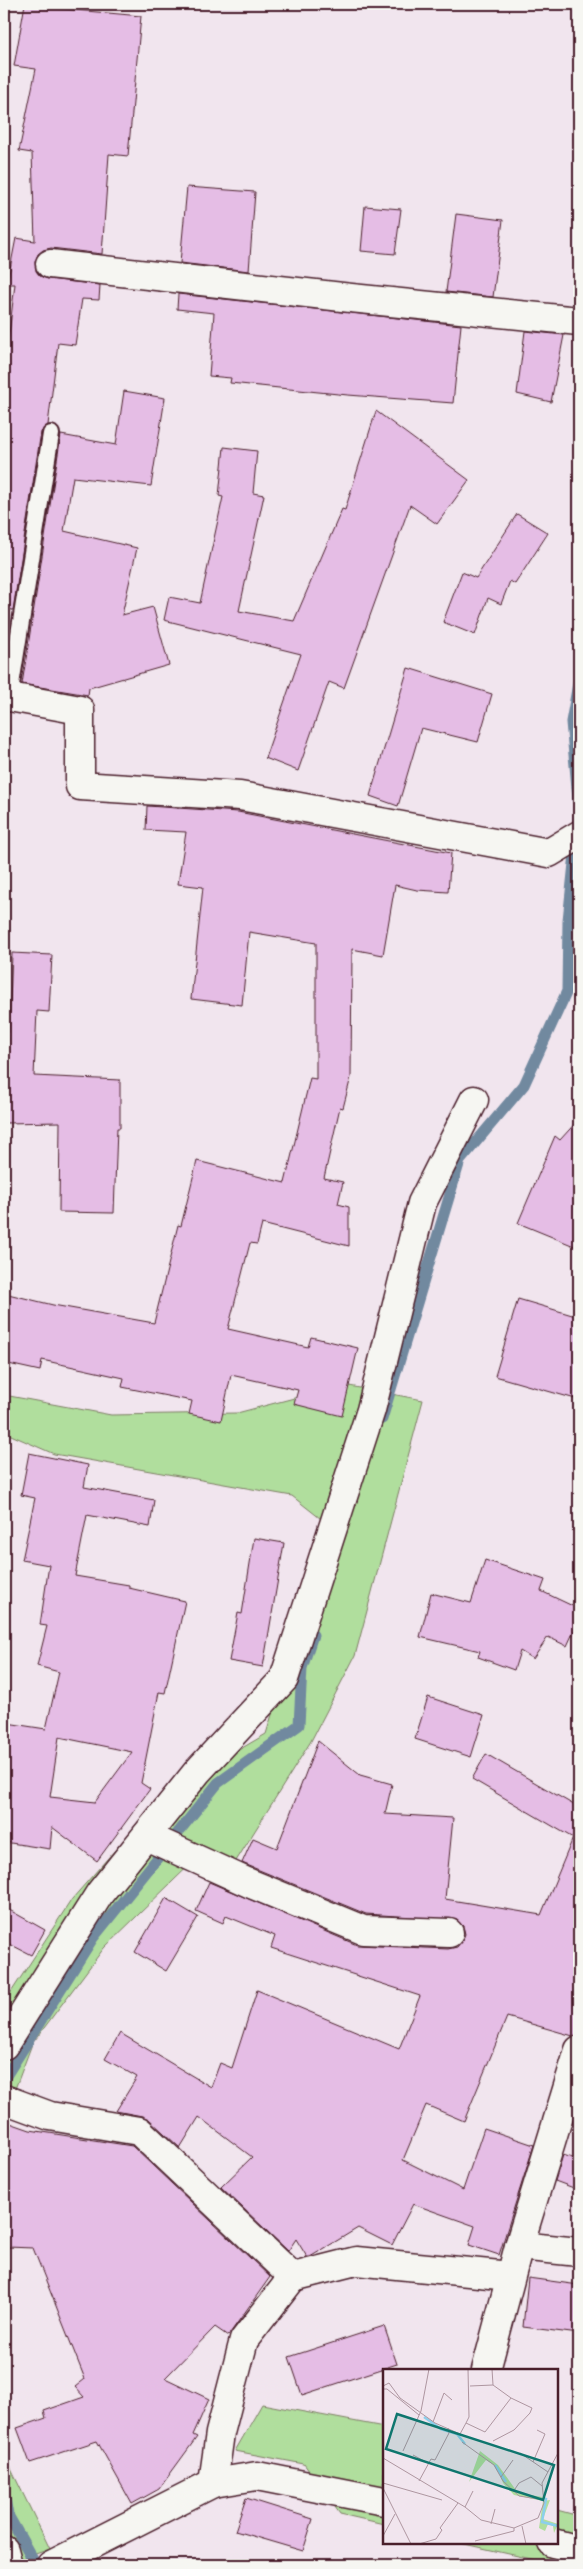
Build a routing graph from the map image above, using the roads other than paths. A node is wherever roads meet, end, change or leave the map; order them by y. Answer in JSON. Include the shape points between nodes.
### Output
{"nodes":[{"id":1,"x":50,"y":264,"type":"dead end"},
{"id":2,"x":579,"y":320,"type":"edge"},
{"id":3,"x":51,"y":434,"type":"dead end"},
{"id":4,"x":6,"y":696,"type":"edge"},
{"id":5,"x":579,"y":835,"type":"edge"},
{"id":6,"x":474,"y":1100,"type":"dead end"},
{"id":7,"x":146,"y":1836,"type":"junction"},
{"id":8,"x":449,"y":1933,"type":"dead end"},
{"id":9,"x":4,"y":2044,"type":"edge"},
{"id":10,"x":579,"y":2050,"type":"edge"},
{"id":11,"x":4,"y":2100,"type":"edge"},
{"id":12,"x":519,"y":2246,"type":"junction"},
{"id":13,"x":579,"y":2252,"type":"edge"},
{"id":14,"x":510,"y":2276,"type":"junction"},
{"id":15,"x":293,"y":2277,"type":"junction"},
{"id":16,"x":486,"y":2369,"type":"edge"},
{"id":17,"x":213,"y":2483,"type":"junction"},
{"id":18,"x":383,"y":2501,"type":"edge"},
{"id":19,"x":4,"y":2550,"type":"edge"},
{"id":20,"x":8,"y":2565,"type":"edge"},
{"id":21,"x":52,"y":2565,"type":"edge"}],
"edges":[{"from":1,"to":2,"type":"street"},
{"from":3,"to":4,"type":"lane"},
{"from":4,"to":5,"type":"street","via":[[80,710],[80,786],[240,796],[549,853]]},
{"from":6,"to":7,"type":"street","via":[[422,1203],[371,1410],[284,1679],[198,1772]]},
{"from":7,"to":8,"type":"street","via":[[249,1884],[363,1930]]},
{"from":7,"to":9,"type":"street","via":[[100,1893]]},
{"from":10,"to":12,"type":"street"},
{"from":11,"to":15,"type":"street","via":[[50,2116],[139,2131]]},
{"from":12,"to":13,"type":"street"},
{"from":12,"to":14,"type":"street"},
{"from":14,"to":15,"type":"street","via":[[356,2261]]},
{"from":14,"to":16,"type":"street"},
{"from":15,"to":17,"type":"street","via":[[244,2340],[220,2433]]},
{"from":17,"to":18,"type":"street","via":[[257,2476]]},
{"from":17,"to":21,"type":"street"},
{"from":19,"to":20,"type":"street"}]}
